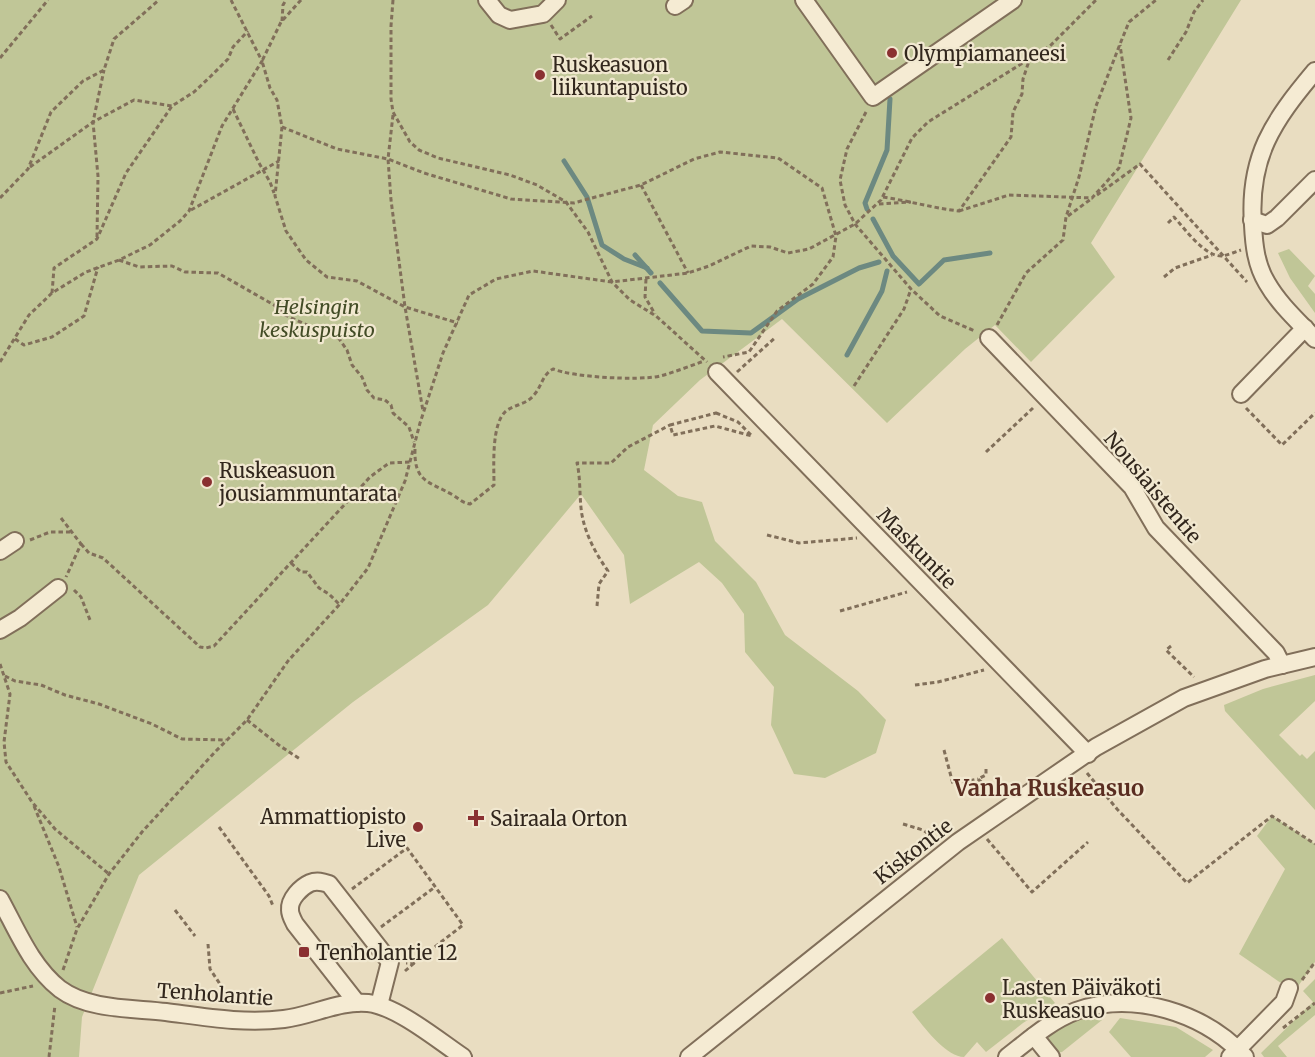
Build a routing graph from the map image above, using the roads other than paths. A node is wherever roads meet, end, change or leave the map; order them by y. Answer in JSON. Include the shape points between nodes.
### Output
{"nodes":[{"id":1,"x":487,"y":0,"type":"edge"},
{"id":2,"x":557,"y":0,"type":"edge"},
{"id":3,"x":804,"y":0,"type":"edge"},
{"id":4,"x":1013,"y":0,"type":"edge"},
{"id":5,"x":1315,"y":71,"type":"edge"},
{"id":6,"x":1315,"y":180,"type":"edge"},
{"id":7,"x":1252,"y":220,"type":"junction"},
{"id":8,"x":1310,"y":334,"type":"edge"},
{"id":9,"x":989,"y":338,"type":"road end"},
{"id":10,"x":716,"y":371,"type":"road end"},
{"id":11,"x":1241,"y":394,"type":"road end"},
{"id":12,"x":15,"y":541,"type":"road end"},
{"id":13,"x":0,"y":551,"type":"edge"},
{"id":14,"x":61,"y":585,"type":"road end"},
{"id":15,"x":0,"y":630,"type":"edge"},
{"id":16,"x":1315,"y":657,"type":"edge"},
{"id":17,"x":1282,"y":665,"type":"junction"},
{"id":18,"x":1086,"y":762,"type":"junction"},
{"id":19,"x":0,"y":899,"type":"edge"},
{"id":20,"x":1288,"y":988,"type":"dead end"},
{"id":21,"x":357,"y":1003,"type":"junction"},
{"id":22,"x":380,"y":1005,"type":"junction"},
{"id":23,"x":1034,"y":1036,"type":"junction"},
{"id":24,"x":1237,"y":1054,"type":"edge"},
{"id":25,"x":463,"y":1057,"type":"edge"},
{"id":26,"x":689,"y":1057,"type":"edge"},
{"id":27,"x":1007,"y":1057,"type":"edge"},
{"id":28,"x":1051,"y":1057,"type":"edge"}],
"edges":[{"from":1,"to":2,"type":"street","via":[[499,15],[510,20],[543,14]]},
{"from":3,"to":4,"type":"street","via":[[873,97]]},
{"from":5,"to":7,"type":"street","via":[[1287,105],[1264,147],[1251,195]]},
{"from":6,"to":7,"type":"street","via":[[1267,225]]},
{"from":7,"to":8,"type":"street","via":[[1254,245],[1266,282]]},
{"from":8,"to":11,"type":"street"},
{"from":9,"to":17,"type":"street","name":"Nousiaistentie","via":[[1132,488],[1156,528],[1276,653]]},
{"from":10,"to":18,"type":"street","name":"Maskuntie","via":[[1000,663]]},
{"from":12,"to":13,"type":"street"},
{"from":14,"to":15,"type":"street"},
{"from":16,"to":17,"type":"street","name":"Kiskontie"},
{"from":17,"to":18,"type":"street","name":"Kiskontie","via":[[1184,698],[1096,747]]},
{"from":18,"to":26,"type":"street","name":"Kiskontie","via":[[1014,803],[946,851]]},
{"from":19,"to":21,"type":"street","name":"Tenholantie","via":[[36,966],[69,995],[100,1005],[223,1020],[285,1019]]},
{"from":20,"to":24,"type":"street","via":[[1284,1002]]},
{"from":21,"to":22,"type":"street","name":"Tenholantie"},
{"from":21,"to":22,"type":"street","via":[[295,924],[290,908],[297,893],[310,883],[330,884],[390,962]]},
{"from":22,"to":25,"type":"street","name":"Tenholantie"},
{"from":23,"to":24,"type":"street","via":[[1077,1011],[1098,1006],[1148,1005],[1197,1022]]},
{"from":23,"to":27,"type":"street"},
{"from":23,"to":28,"type":"street"}]}
